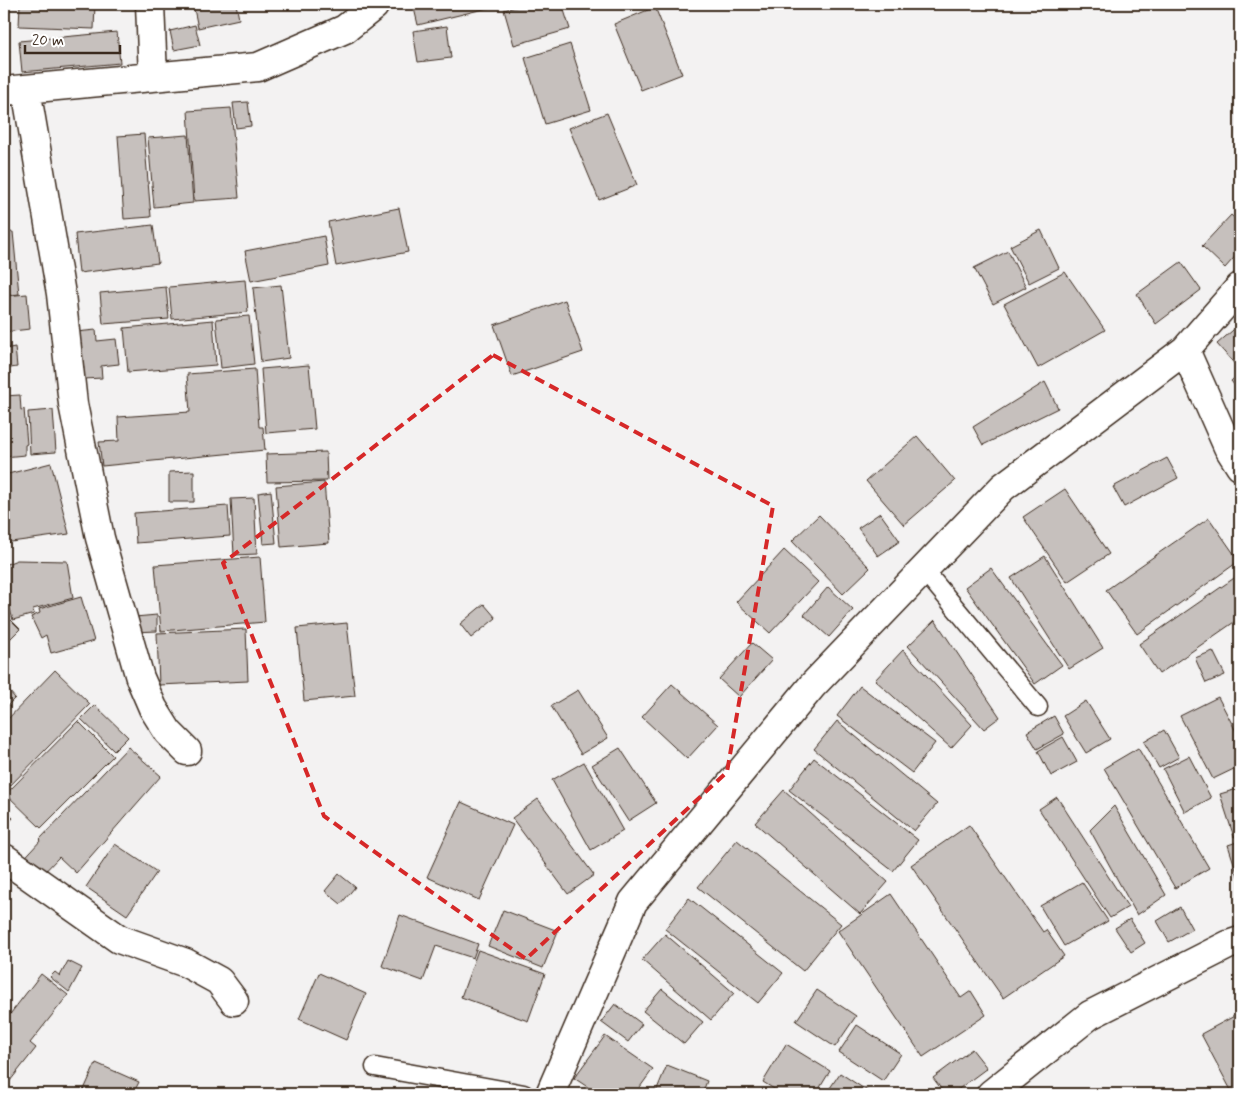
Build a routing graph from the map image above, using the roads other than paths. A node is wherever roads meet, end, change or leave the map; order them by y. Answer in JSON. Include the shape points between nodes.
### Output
{"nodes":[{"id":1,"x":150,"y":4,"type":"edge"},
{"id":2,"x":376,"y":4,"type":"edge"},
{"id":3,"x":153,"y":77,"type":"junction"},
{"id":4,"x":15,"y":90,"type":"edge"},
{"id":5,"x":1240,"y":287,"type":"edge"},
{"id":6,"x":1185,"y":350,"type":"junction"},
{"id":7,"x":1240,"y":466,"type":"edge"},
{"id":8,"x":923,"y":569,"type":"junction"},
{"id":9,"x":1038,"y":707,"type":"dead end"},
{"id":10,"x":187,"y":751,"type":"dead end"},
{"id":11,"x":4,"y":858,"type":"edge"},
{"id":12,"x":1240,"y":941,"type":"edge"},
{"id":13,"x":234,"y":1001,"type":"dead end"},
{"id":14,"x":375,"y":1067,"type":"dead end"},
{"id":15,"x":524,"y":1094,"type":"edge"},
{"id":16,"x":550,"y":1094,"type":"edge"},
{"id":17,"x":991,"y":1094,"type":"edge"}],
"edges":[{"from":1,"to":3,"type":"street"},
{"from":2,"to":3,"type":"street","via":[[345,28],[258,66]]},
{"from":3,"to":4,"type":"street"},
{"from":4,"to":10,"type":"street","via":[[61,294],[73,404],[100,538],[140,678],[168,732]]},
{"from":5,"to":6,"type":"street"},
{"from":6,"to":7,"type":"street","via":[[1228,447]]},
{"from":6,"to":8,"type":"street","via":[[1003,487]]},
{"from":8,"to":9,"type":"lane"},
{"from":8,"to":16,"type":"street","via":[[812,686],[633,902]]},
{"from":11,"to":13,"type":"street","via":[[120,939],[186,963],[220,981]]},
{"from":12,"to":17,"type":"street","via":[[1090,1015]]},
{"from":14,"to":15,"type":"lane"}]}
